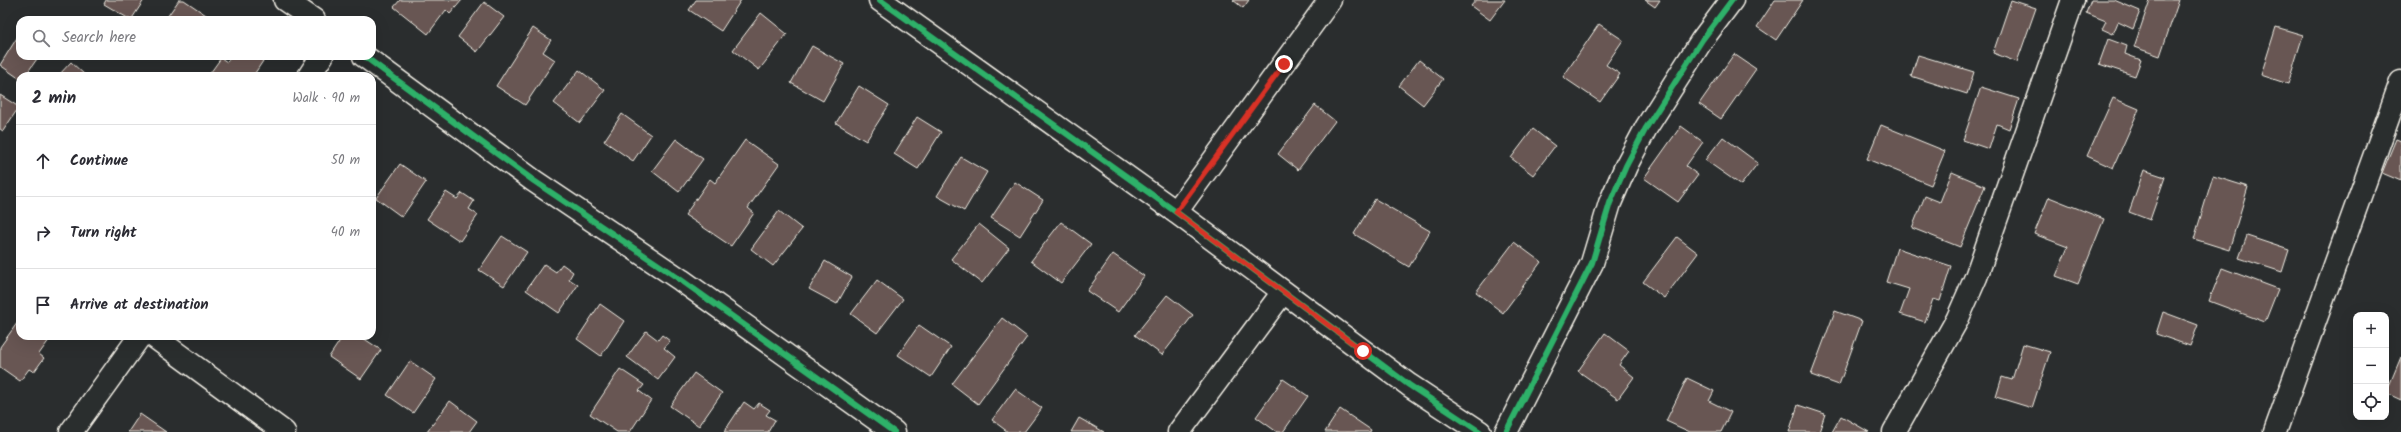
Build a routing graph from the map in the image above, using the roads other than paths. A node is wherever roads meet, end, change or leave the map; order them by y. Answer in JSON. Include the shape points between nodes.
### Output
{"nodes":[{"id":1,"x":285,"y":0,"type":"edge"},
{"id":2,"x":880,"y":0,"type":"edge"},
{"id":3,"x":1330,"y":0,"type":"edge"},
{"id":4,"x":1732,"y":0,"type":"edge"},
{"id":5,"x":2073,"y":0,"type":"edge"},
{"id":6,"x":308,"y":16,"type":"edge"},
{"id":7,"x":319,"y":60,"type":"edge"},
{"id":8,"x":369,"y":60,"type":"edge"},
{"id":9,"x":312,"y":72,"type":"edge"},
{"id":10,"x":2401,"y":82,"type":"edge"},
{"id":11,"x":1176,"y":212,"type":"junction"},
{"id":12,"x":1283,"y":292,"type":"junction"},
{"id":13,"x":137,"y":340,"type":"edge"},
{"id":14,"x":158,"y":340,"type":"edge"},
{"id":15,"x":71,"y":432,"type":"edge"},
{"id":16,"x":284,"y":432,"type":"edge"},
{"id":17,"x":894,"y":432,"type":"edge"},
{"id":18,"x":1179,"y":432,"type":"edge"},
{"id":19,"x":1480,"y":432,"type":"edge"},
{"id":20,"x":1506,"y":432,"type":"edge"},
{"id":21,"x":1894,"y":432,"type":"edge"},
{"id":22,"x":2276,"y":432,"type":"edge"}],
"edges":[{"from":1,"to":6,"type":"street"},
{"from":2,"to":11,"type":"street"},
{"from":3,"to":11,"type":"street"},
{"from":4,"to":20,"type":"street","via":[[1702,40],[1650,122],[1626,166],[1610,203],[1592,263]]},
{"from":5,"to":21,"type":"street","via":[[1976,277],[1956,320]]},
{"from":7,"to":9,"type":"street"},
{"from":8,"to":17,"type":"street","via":[[534,181],[681,280]]},
{"from":10,"to":22,"type":"street"},
{"from":11,"to":12,"type":"street"},
{"from":12,"to":18,"type":"street"},
{"from":12,"to":19,"type":"street","via":[[1410,385]]},
{"from":13,"to":15,"type":"street"},
{"from":14,"to":16,"type":"street"}]}
